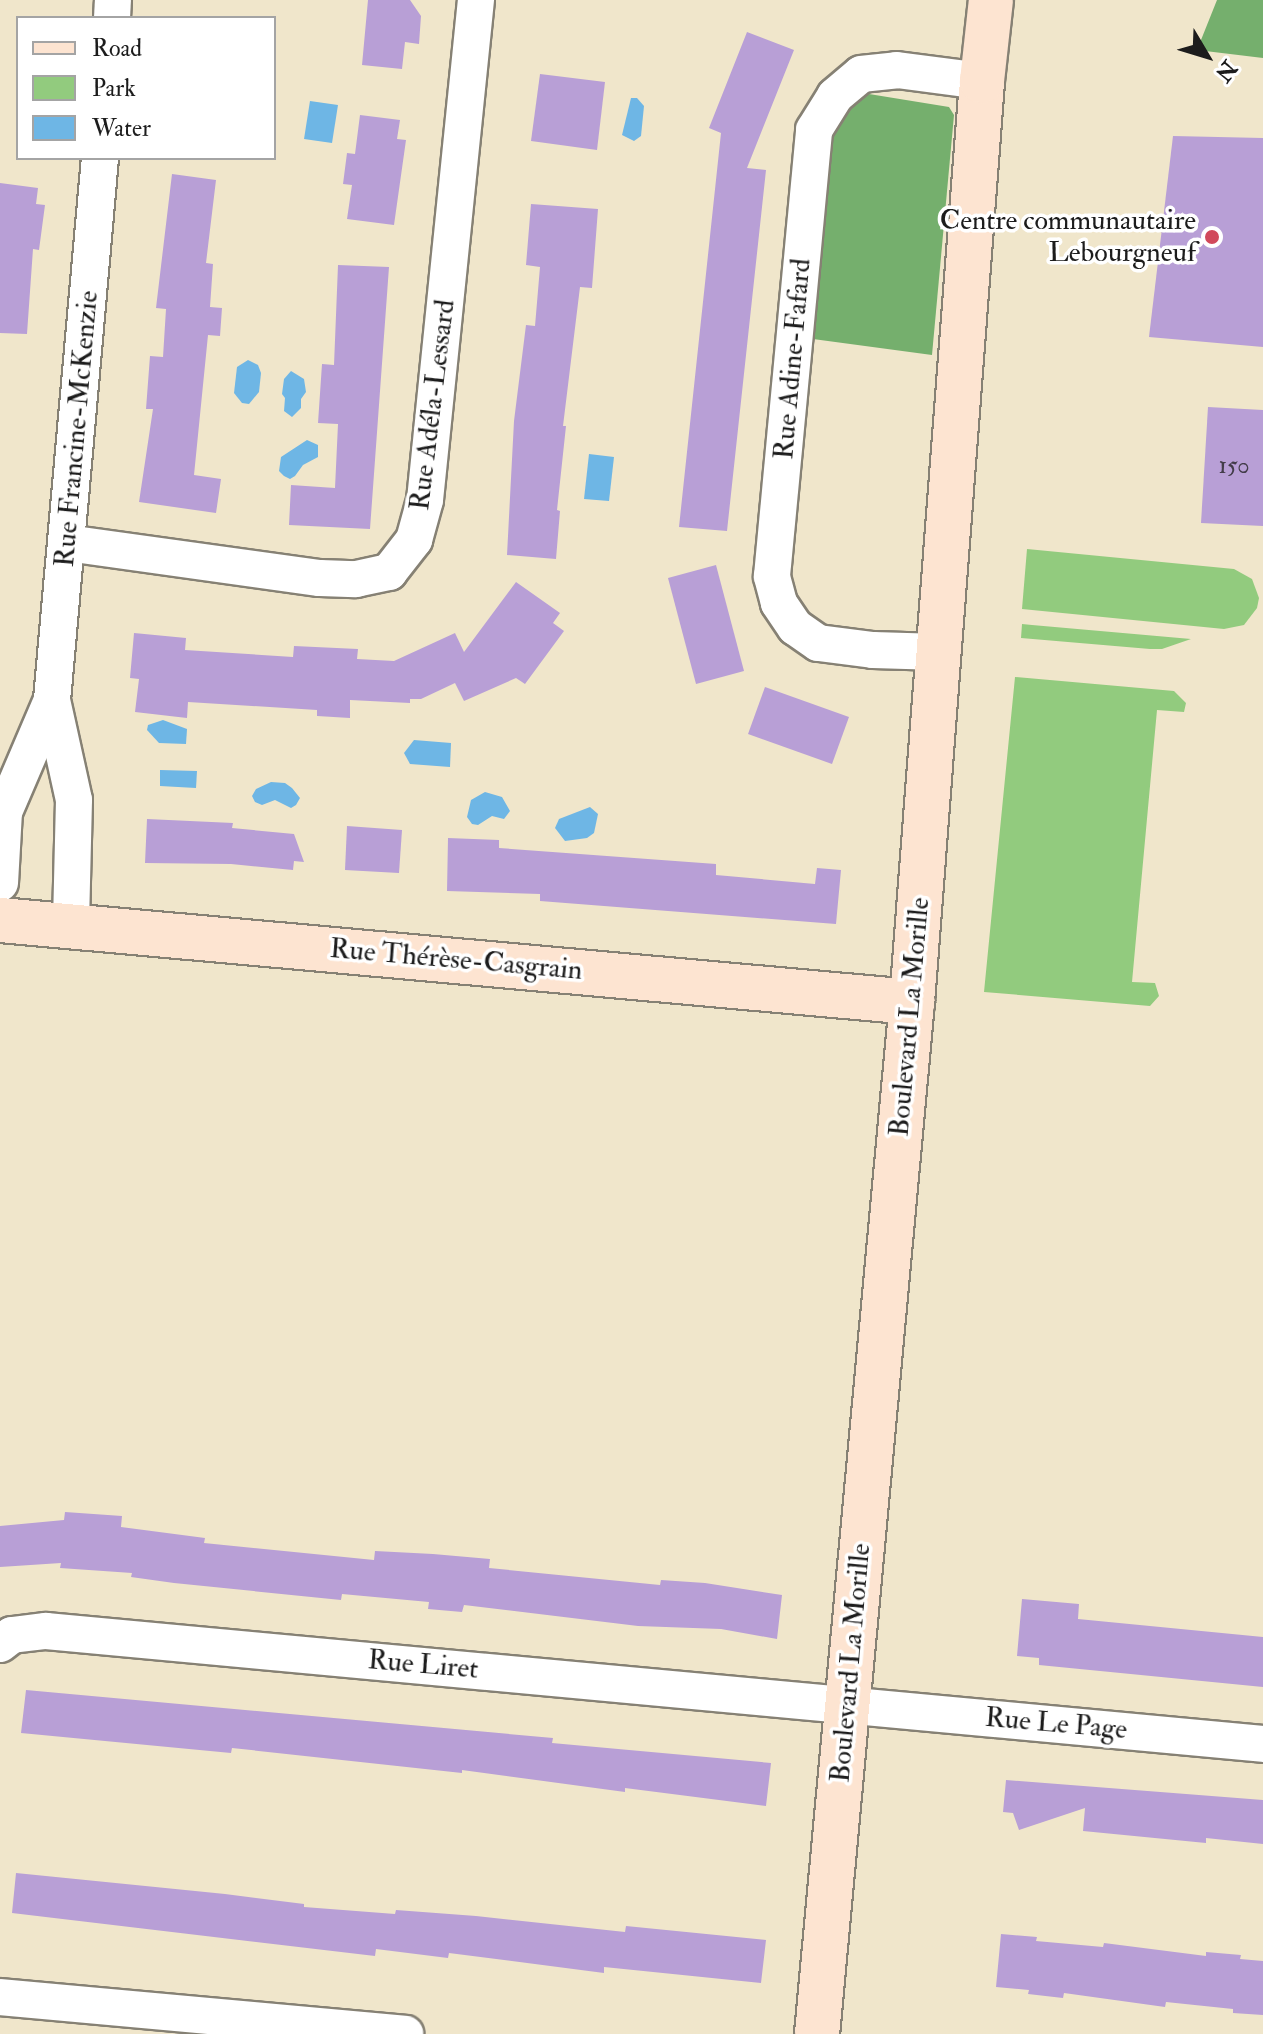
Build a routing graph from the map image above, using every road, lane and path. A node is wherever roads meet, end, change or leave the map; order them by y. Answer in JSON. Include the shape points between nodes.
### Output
{"nodes":[{"id":1,"x":476,"y":0,"type":"edge"},
{"id":2,"x":991,"y":0,"type":"edge"},
{"id":3,"x":982,"y":81,"type":"junction"},
{"id":4,"x":100,"y":160,"type":"edge"},
{"id":5,"x":67,"y":543,"type":"junction"},
{"id":6,"x":940,"y":652,"type":"junction"},
{"id":7,"x":52,"y":700,"type":"junction"},
{"id":8,"x":0,"y":883,"type":"edge"},
{"id":9,"x":0,"y":920,"type":"edge"},
{"id":10,"x":71,"y":925,"type":"junction"},
{"id":11,"x":912,"y":1002,"type":"junction"},
{"id":12,"x":0,"y":1644,"type":"edge"},
{"id":13,"x":850,"y":1703,"type":"junction"},
{"id":14,"x":1263,"y":1744,"type":"edge"},
{"id":15,"x":0,"y":1997,"type":"edge"},
{"id":16,"x":405,"y":2034,"type":"edge"},
{"id":17,"x":817,"y":2034,"type":"edge"}],
"edges":[{"from":1,"to":5,"type":"street","name":"Rue Adéla-Lessard","via":[[425,500],[414,540],[389,572],[356,579]]},
{"from":2,"to":3,"type":"street","name":"Boulevard La Morille"},
{"from":3,"to":6,"type":"street","name":"Boulevard La Morille"},
{"from":3,"to":6,"type":"street","name":"Rue Adine-Fafard","via":[[897,70],[861,74],[835,96],[814,130],[772,576],[779,603],[795,627],[818,643]]},
{"from":4,"to":5,"type":"street","name":"Rue Francine-McKenzie"},
{"from":5,"to":7,"type":"street","name":"Rue Francine-McKenzie"},
{"from":6,"to":11,"type":"street","name":"Boulevard La Morille"},
{"from":7,"to":8,"type":"street","name":"Rue Francine-McKenzie","via":[[4,812]]},
{"from":7,"to":10,"type":"street","name":"Rue Francine-McKenzie","via":[[74,800]]},
{"from":9,"to":10,"type":"street","name":"Rue Thérèse-Casgrain"},
{"from":10,"to":11,"type":"street","name":"Rue Thérèse-Casgrain"},
{"from":11,"to":13,"type":"street","name":"Boulevard La Morille"},
{"from":12,"to":13,"type":"street","name":"Rue Liret","via":[[12,1635],[46,1631]]},
{"from":13,"to":14,"type":"street","name":"Rue Le Page"},
{"from":13,"to":17,"type":"street","name":"Boulevard La Morille"},
{"from":15,"to":16,"type":"street"}]}
